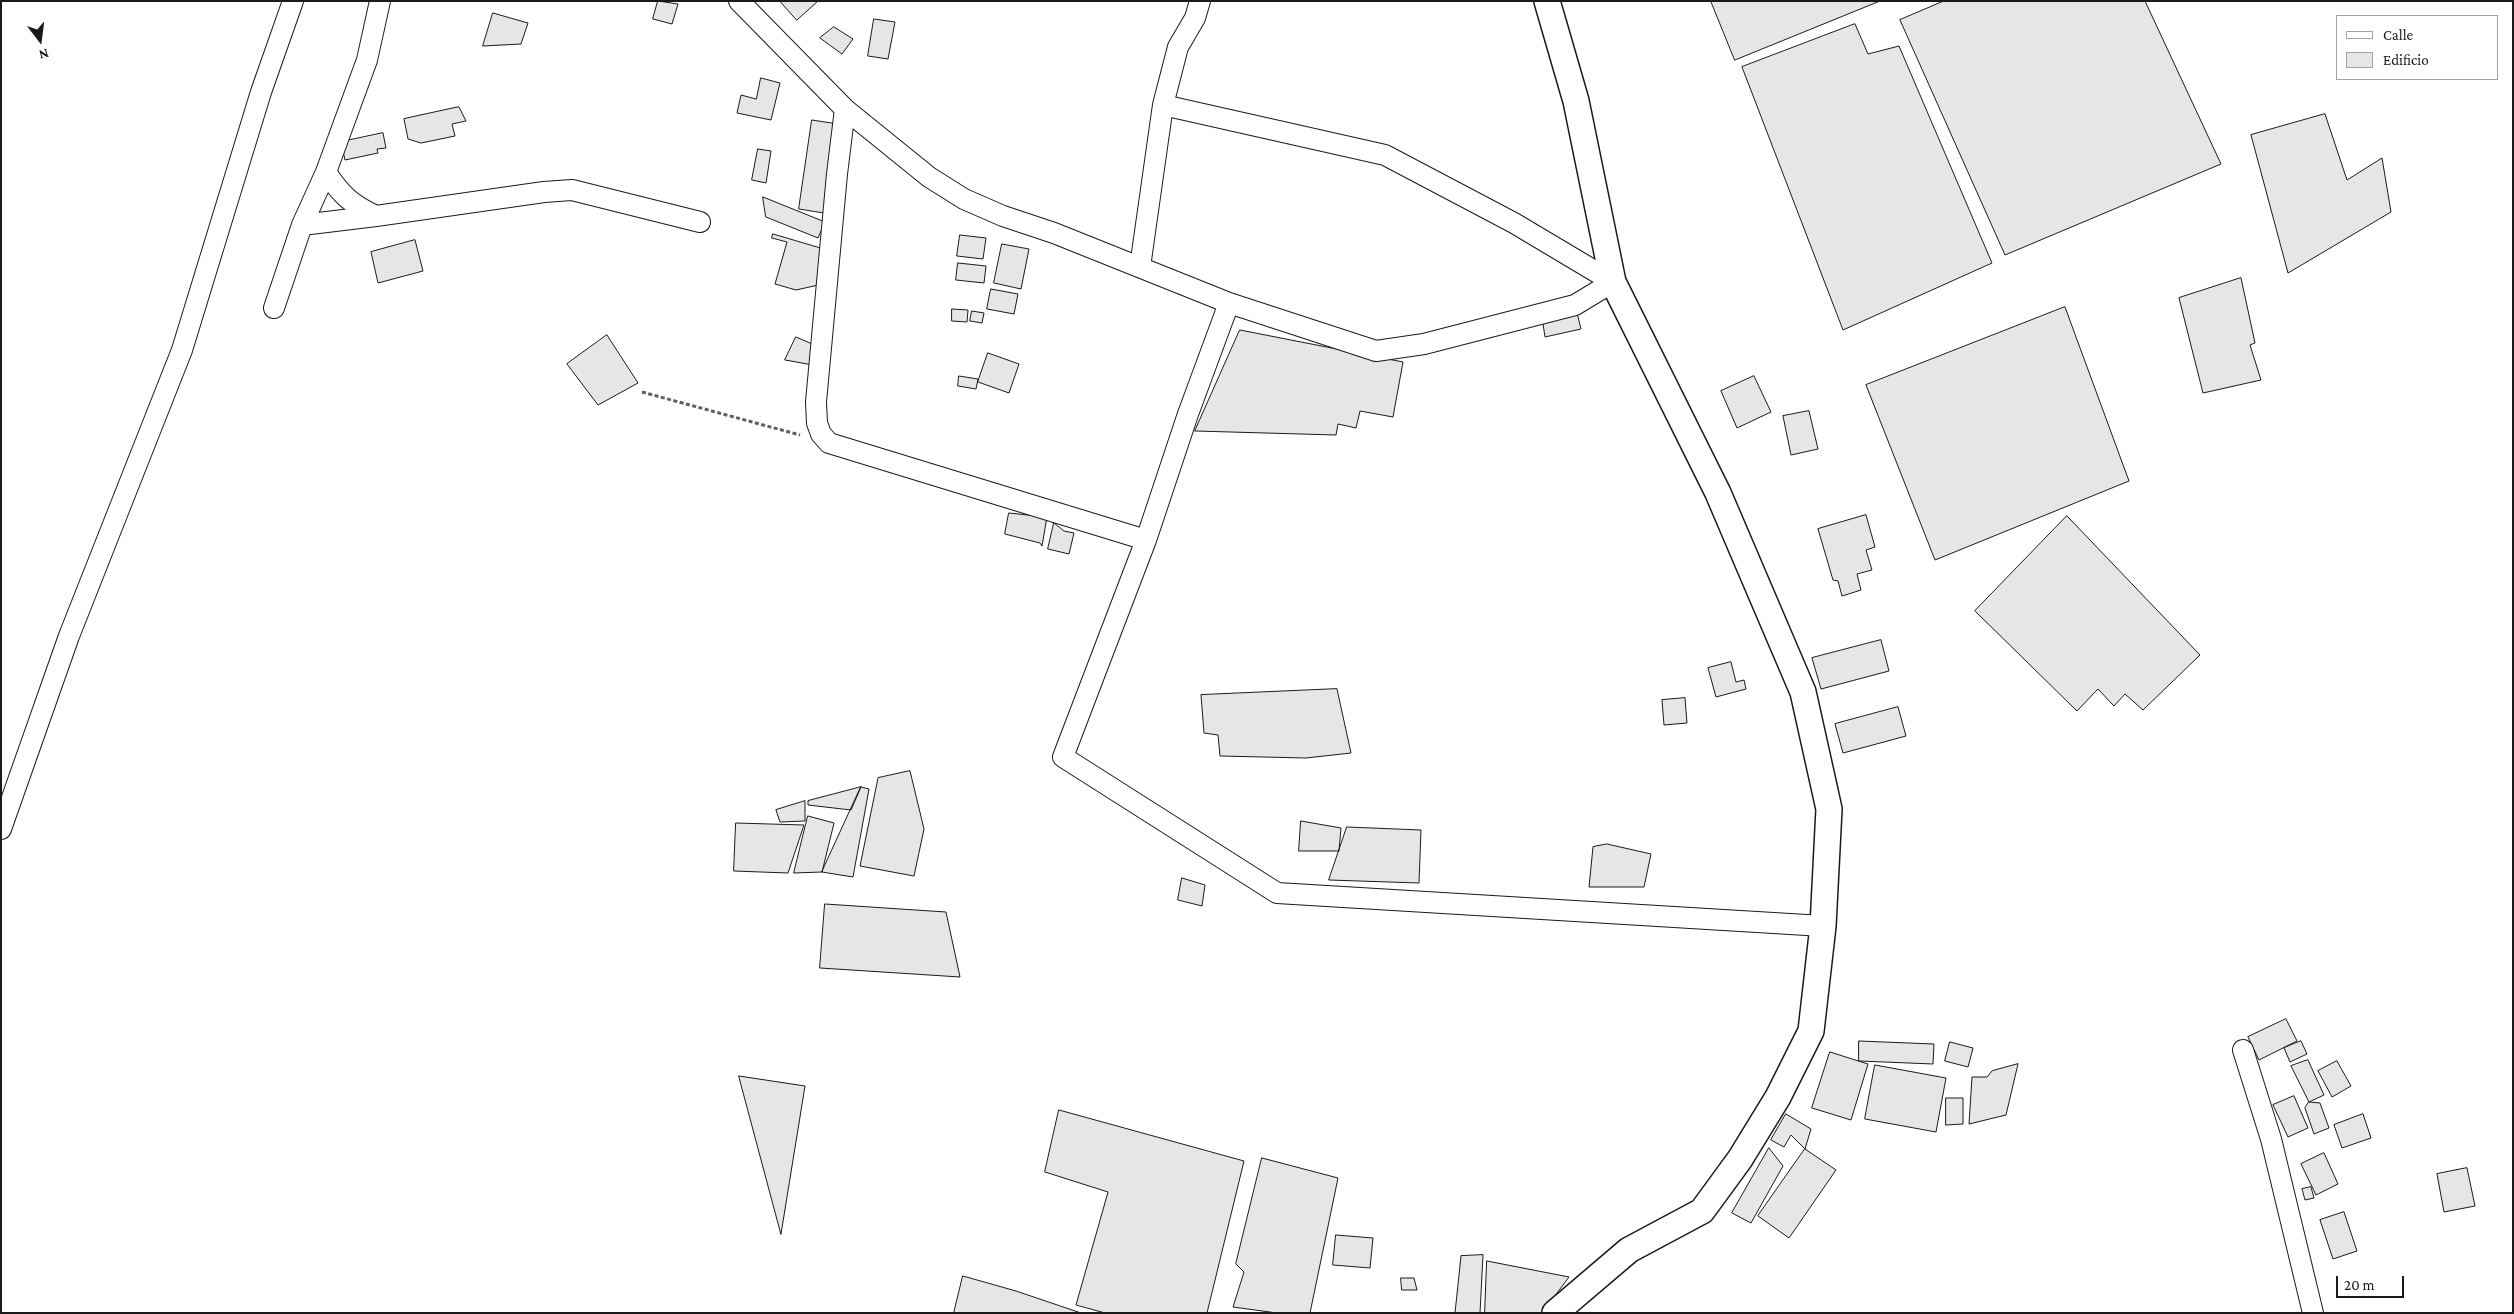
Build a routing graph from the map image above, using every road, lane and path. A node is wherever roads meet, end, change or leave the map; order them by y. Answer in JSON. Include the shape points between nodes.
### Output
{"nodes":[{"id":1,"x":293,"y":1,"type":"edge"},
{"id":2,"x":380,"y":1,"type":"edge"},
{"id":3,"x":739,"y":1,"type":"edge"},
{"id":4,"x":1200,"y":1,"type":"edge"},
{"id":5,"x":1547,"y":1,"type":"edge"},
{"id":6,"x":1163,"y":105,"type":"junction"},
{"id":7,"x":845,"y":110,"type":"junction"},
{"id":8,"x":326,"y":172,"type":"junction"},
{"id":9,"x":376,"y":216,"type":"junction"},
{"id":10,"x":700,"y":222,"type":"dead end"},
{"id":11,"x":302,"y":225,"type":"junction"},
{"id":12,"x":1140,"y":267,"type":"junction"},
{"id":13,"x":1613,"y":282,"type":"junction"},
{"id":14,"x":1229,"y":303,"type":"junction"},
{"id":15,"x":274,"y":308,"type":"dead end"},
{"id":16,"x":642,"y":392,"type":"dead end"},
{"id":17,"x":829,"y":443,"type":"junction"},
{"id":18,"x":1146,"y":540,"type":"junction"},
{"id":19,"x":1,"y":829,"type":"edge"},
{"id":20,"x":1823,"y":926,"type":"junction"},
{"id":21,"x":2243,"y":1050,"type":"dead end"},
{"id":22,"x":1555,"y":1313,"type":"edge"},
{"id":23,"x":2313,"y":1313,"type":"edge"}],
"edges":[{"from":1,"to":19,"type":"street","via":[[261,92],[182,350],[68,636]]},
{"from":2,"to":8,"type":"street","via":[[367,60]]},
{"from":3,"to":7,"type":"street"},
{"from":4,"to":6,"type":"street","via":[[1195,18],[1178,47]]},
{"from":5,"to":13,"type":"street","via":[[1576,101]]},
{"from":6,"to":12,"type":"street"},
{"from":6,"to":13,"type":"street","via":[[1385,155],[1514,223]]},
{"from":7,"to":12,"type":"street","via":[[929,178],[964,198],[1003,216]]},
{"from":7,"to":17,"type":"street","via":[[816,402],[817,423]]},
{"from":8,"to":9,"type":"street","via":[[354,205]]},
{"from":8,"to":11,"type":"street"},
{"from":9,"to":10,"type":"street","via":[[572,190]]},
{"from":9,"to":11,"type":"street"},
{"from":11,"to":15,"type":"street"},
{"from":12,"to":14,"type":"street"},
{"from":13,"to":14,"type":"street","via":[[1575,305],[1424,344],[1376,351]]},
{"from":13,"to":20,"type":"street","via":[[1718,493],[1803,692],[1829,809]]},
{"from":14,"to":18,"type":"street"},
{"from":16,"to":17,"type":"path"},
{"from":17,"to":18,"type":"street"},
{"from":18,"to":20,"type":"street","via":[[1063,757],[1277,894]]},
{"from":20,"to":22,"type":"street","via":[[1811,1030],[1778,1097],[1740,1158],[1702,1210],[1629,1250]]},
{"from":21,"to":23,"type":"street","via":[[2271,1140]]}]}
